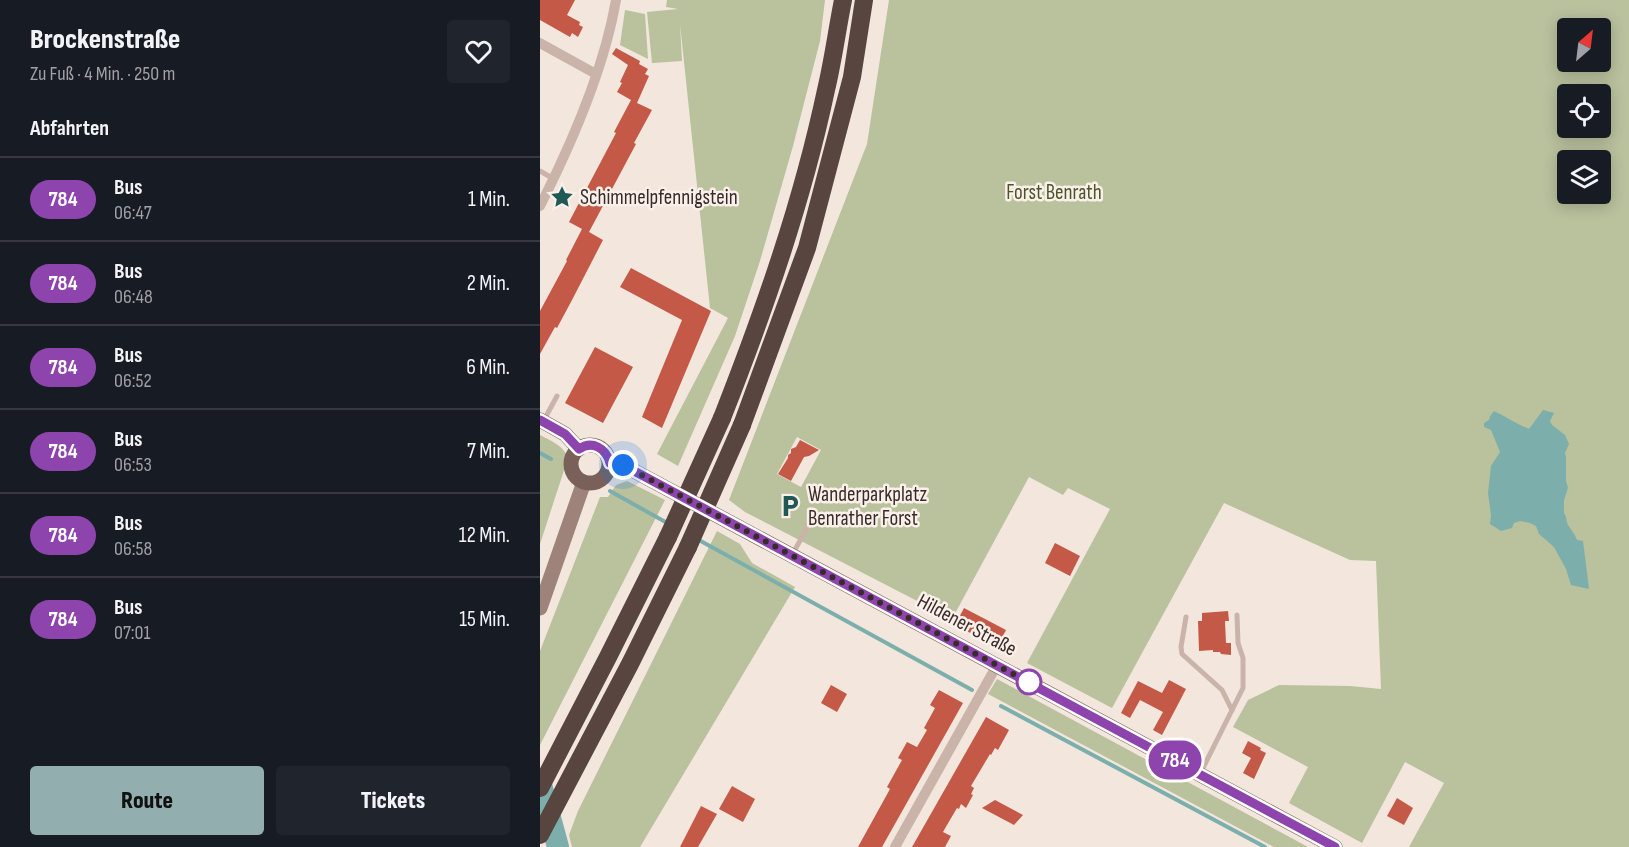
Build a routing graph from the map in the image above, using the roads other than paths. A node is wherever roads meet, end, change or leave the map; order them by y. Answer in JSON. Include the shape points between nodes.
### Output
{"nodes":[{"id":1,"x":616,"y":0,"type":"edge"},
{"id":2,"x":843,"y":0,"type":"edge"},
{"id":3,"x":864,"y":0,"type":"edge"},
{"id":4,"x":540,"y":43,"type":"edge"},
{"id":5,"x":596,"y":74,"type":"junction"},
{"id":6,"x":540,"y":171,"type":"edge"},
{"id":7,"x":554,"y":179,"type":"junction"},
{"id":8,"x":540,"y":206,"type":"edge"},
{"id":9,"x":557,"y":396,"type":"dead end"},
{"id":10,"x":542,"y":421,"type":"edge"},
{"id":11,"x":579,"y":449,"type":"junction"},
{"id":12,"x":610,"y":463,"type":"junction"},
{"id":13,"x":584,"y":482,"type":"junction"},
{"id":14,"x":808,"y":520,"type":"dead end"},
{"id":15,"x":792,"y":556,"type":"junction"},
{"id":16,"x":540,"y":608,"type":"edge"},
{"id":17,"x":1237,"y":615,"type":"dead end"},
{"id":18,"x":1186,"y":618,"type":"dead end"},
{"id":19,"x":997,"y":665,"type":"junction"},
{"id":20,"x":1232,"y":710,"type":"junction"},
{"id":21,"x":1200,"y":774,"type":"junction"},
{"id":22,"x":540,"y":788,"type":"edge"},
{"id":23,"x":540,"y":835,"type":"edge"},
{"id":24,"x":895,"y":847,"type":"edge"},
{"id":25,"x":1335,"y":847,"type":"edge"}],
"edges":[{"from":1,"to":5,"type":"street"},
{"from":2,"to":22,"type":"highway","bridge":true,"via":[[807,171],[760,318],[722,418],[668,537]]},
{"from":3,"to":23,"type":"highway","bridge":true,"via":[[852,77],[807,248],[742,425],[688,547]]},
{"from":4,"to":5,"type":"street"},
{"from":5,"to":7,"type":"street"},
{"from":6,"to":7,"type":"lane"},
{"from":7,"to":8,"type":"street"},
{"from":9,"to":10,"type":"lane"},
{"from":10,"to":11,"type":"main road","via":[[565,434]]},
{"from":11,"to":12,"type":"main road","name":"Hildener Straße","via":[[596,445]]},
{"from":11,"to":13,"type":"main road","via":[[571,464],[575,475]]},
{"from":12,"to":13,"type":"main road","via":[[604,477],[595,483]]},
{"from":12,"to":15,"type":"main road","name":"Hildener Straße","via":[[623,465]]},
{"from":13,"to":16,"type":"main road"},
{"from":14,"to":15,"type":"lane"},
{"from":15,"to":19,"type":"main road","name":"Hildener Straße"},
{"from":17,"to":20,"type":"lane","via":[[1243,688]]},
{"from":18,"to":20,"type":"lane","via":[[1182,654],[1222,690]]},
{"from":19,"to":21,"type":"main road","name":"Hildener Straße"},
{"from":19,"to":24,"type":"street"},
{"from":20,"to":21,"type":"lane"},
{"from":21,"to":25,"type":"main road","name":"Hildener Straße"}]}
